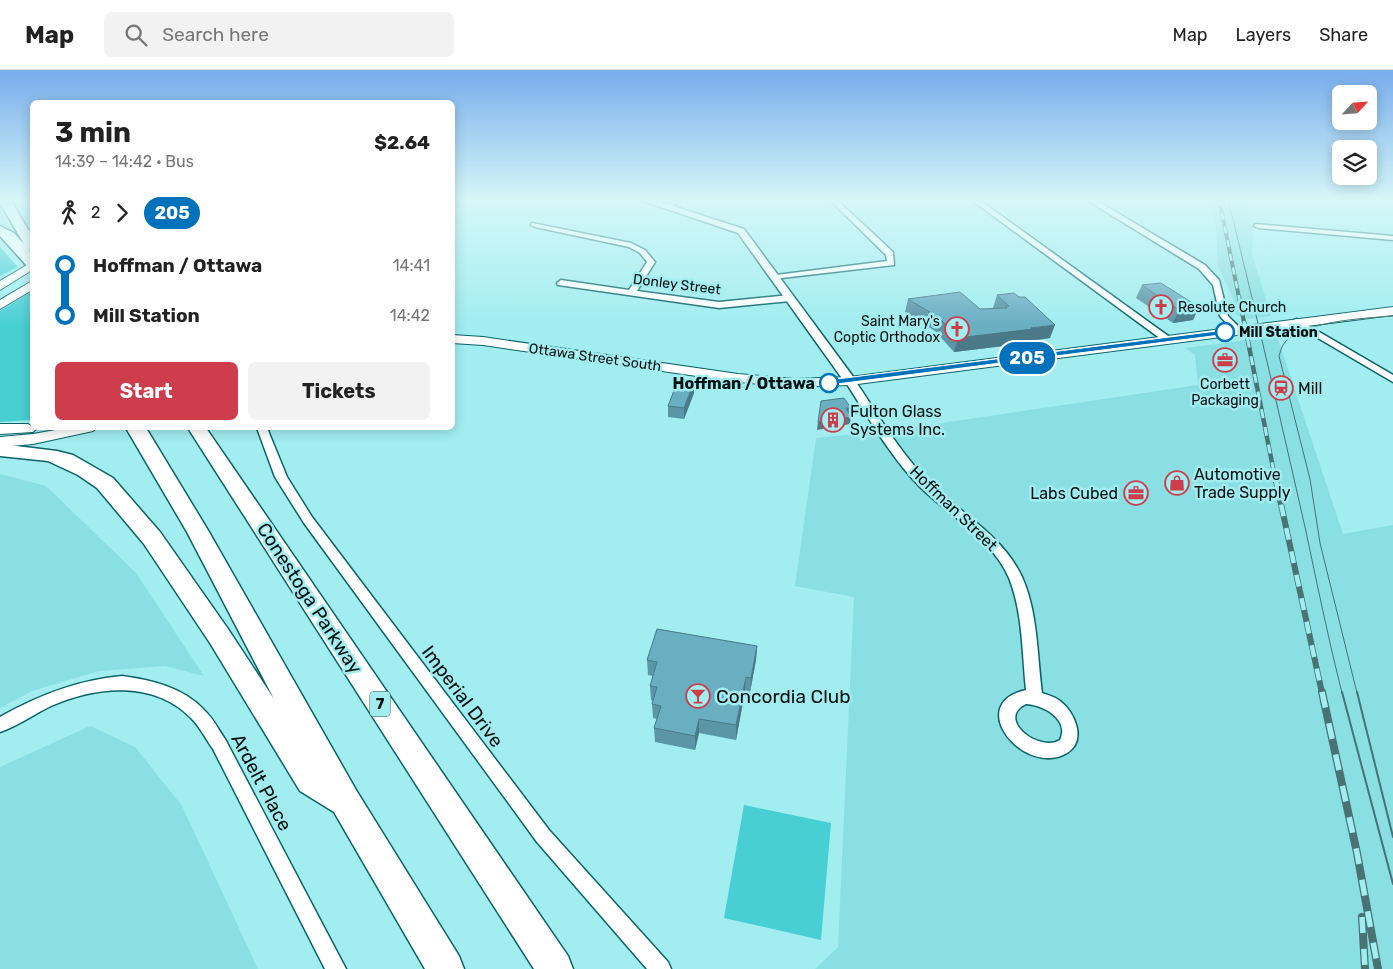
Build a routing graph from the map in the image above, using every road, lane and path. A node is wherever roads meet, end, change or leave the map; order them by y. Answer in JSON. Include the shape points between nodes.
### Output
{"nodes":[{"id":1,"x":15,"y":241,"type":"edge"},
{"id":2,"x":24,"y":241,"type":"edge"},
{"id":3,"x":612,"y":241,"type":"edge"},
{"id":4,"x":749,"y":241,"type":"edge"},
{"id":5,"x":876,"y":241,"type":"edge"},
{"id":6,"x":1030,"y":241,"type":"edge"},
{"id":7,"x":1158,"y":241,"type":"edge"},
{"id":8,"x":30,"y":253,"type":"edge"},
{"id":9,"x":30,"y":254,"type":"edge"},
{"id":10,"x":30,"y":256,"type":"edge"},
{"id":11,"x":776,"y":277,"type":"junction"},
{"id":12,"x":561,"y":282,"type":"dead end"},
{"id":13,"x":2,"y":285,"type":"edge"},
{"id":14,"x":30,"y":286,"type":"edge"},
{"id":15,"x":632,"y":292,"type":"junction"},
{"id":16,"x":790,"y":298,"type":"junction"},
{"id":17,"x":0,"y":305,"type":"edge"},
{"id":18,"x":1393,"y":311,"type":"edge"},
{"id":19,"x":1297,"y":322,"type":"junction"},
{"id":20,"x":1238,"y":330,"type":"junction"},
{"id":21,"x":455,"y":339,"type":"edge"},
{"id":22,"x":1168,"y":340,"type":"junction"},
{"id":23,"x":1393,"y":379,"type":"edge"},
{"id":24,"x":850,"y":381,"type":"junction"},
{"id":25,"x":30,"y":428,"type":"edge"},
{"id":26,"x":0,"y":429,"type":"edge"},
{"id":27,"x":78,"y":430,"type":"edge"},
{"id":28,"x":263,"y":430,"type":"edge"},
{"id":29,"x":202,"y":431,"type":"edge"},
{"id":30,"x":139,"y":432,"type":"edge"},
{"id":31,"x":0,"y":442,"type":"edge"},
{"id":32,"x":0,"y":450,"type":"edge"},
{"id":33,"x":1035,"y":697,"type":"dead end"},
{"id":34,"x":0,"y":725,"type":"edge"},
{"id":35,"x":345,"y":801,"type":"junction"},
{"id":36,"x":336,"y":969,"type":"edge"},
{"id":37,"x":446,"y":969,"type":"edge"},
{"id":38,"x":555,"y":969,"type":"edge"},
{"id":39,"x":661,"y":969,"type":"edge"}],
"edges":[{"from":1,"to":9,"type":"highway"},
{"from":2,"to":8,"type":"highway"},
{"from":3,"to":15,"type":"street","via":[[641,250],[651,262]]},
{"from":4,"to":11,"type":"street","name":"Hoffman Street"},
{"from":5,"to":11,"type":"street","via":[[890,254],[891,263]]},
{"from":6,"to":22,"type":"street"},
{"from":7,"to":20,"type":"street","via":[[1213,276],[1218,283],[1225,318]]},
{"from":10,"to":13,"type":"main road"},
{"from":11,"to":16,"type":"street","name":"Hoffman Street"},
{"from":12,"to":15,"type":"street","name":"Donley Street"},
{"from":14,"to":17,"type":"main road"},
{"from":15,"to":16,"type":"street","name":"Donley Street","via":[[719,305]]},
{"from":16,"to":24,"type":"street","name":"Hoffman Street"},
{"from":18,"to":19,"type":"main road","name":"Ottawa Street South"},
{"from":19,"to":20,"type":"main road","name":"Ottawa Street South"},
{"from":19,"to":23,"type":"street"},
{"from":20,"to":22,"type":"main road","name":"Ottawa Street South"},
{"from":21,"to":24,"type":"main road","name":"Ottawa Street South","via":[[483,340],[738,378],[794,383]]},
{"from":22,"to":24,"type":"main road","name":"Ottawa Street South"},
{"from":24,"to":33,"type":"street","name":"Hoffman Street","via":[[915,473],[941,500],[990,540],[1010,567],[1022,599]]},
{"from":25,"to":26,"type":"main road"},
{"from":27,"to":31,"type":"main road"},
{"from":28,"to":39,"type":"street","name":"Imperial Drive","via":[[281,478],[308,520],[542,836]]},
{"from":29,"to":38,"type":"highway","name":"Conestoga Parkway","number":"7"},
{"from":30,"to":35,"type":"highway","via":[[198,532]]},
{"from":32,"to":35,"type":"highway","via":[[66,460],[105,483],[152,538],[311,781]]},
{"from":34,"to":36,"type":"street","name":"Ardelt Place","via":[[35,705],[98,684],[123,682],[158,688],[177,697],[196,711],[219,744]]},
{"from":35,"to":37,"type":"highway"}]}
